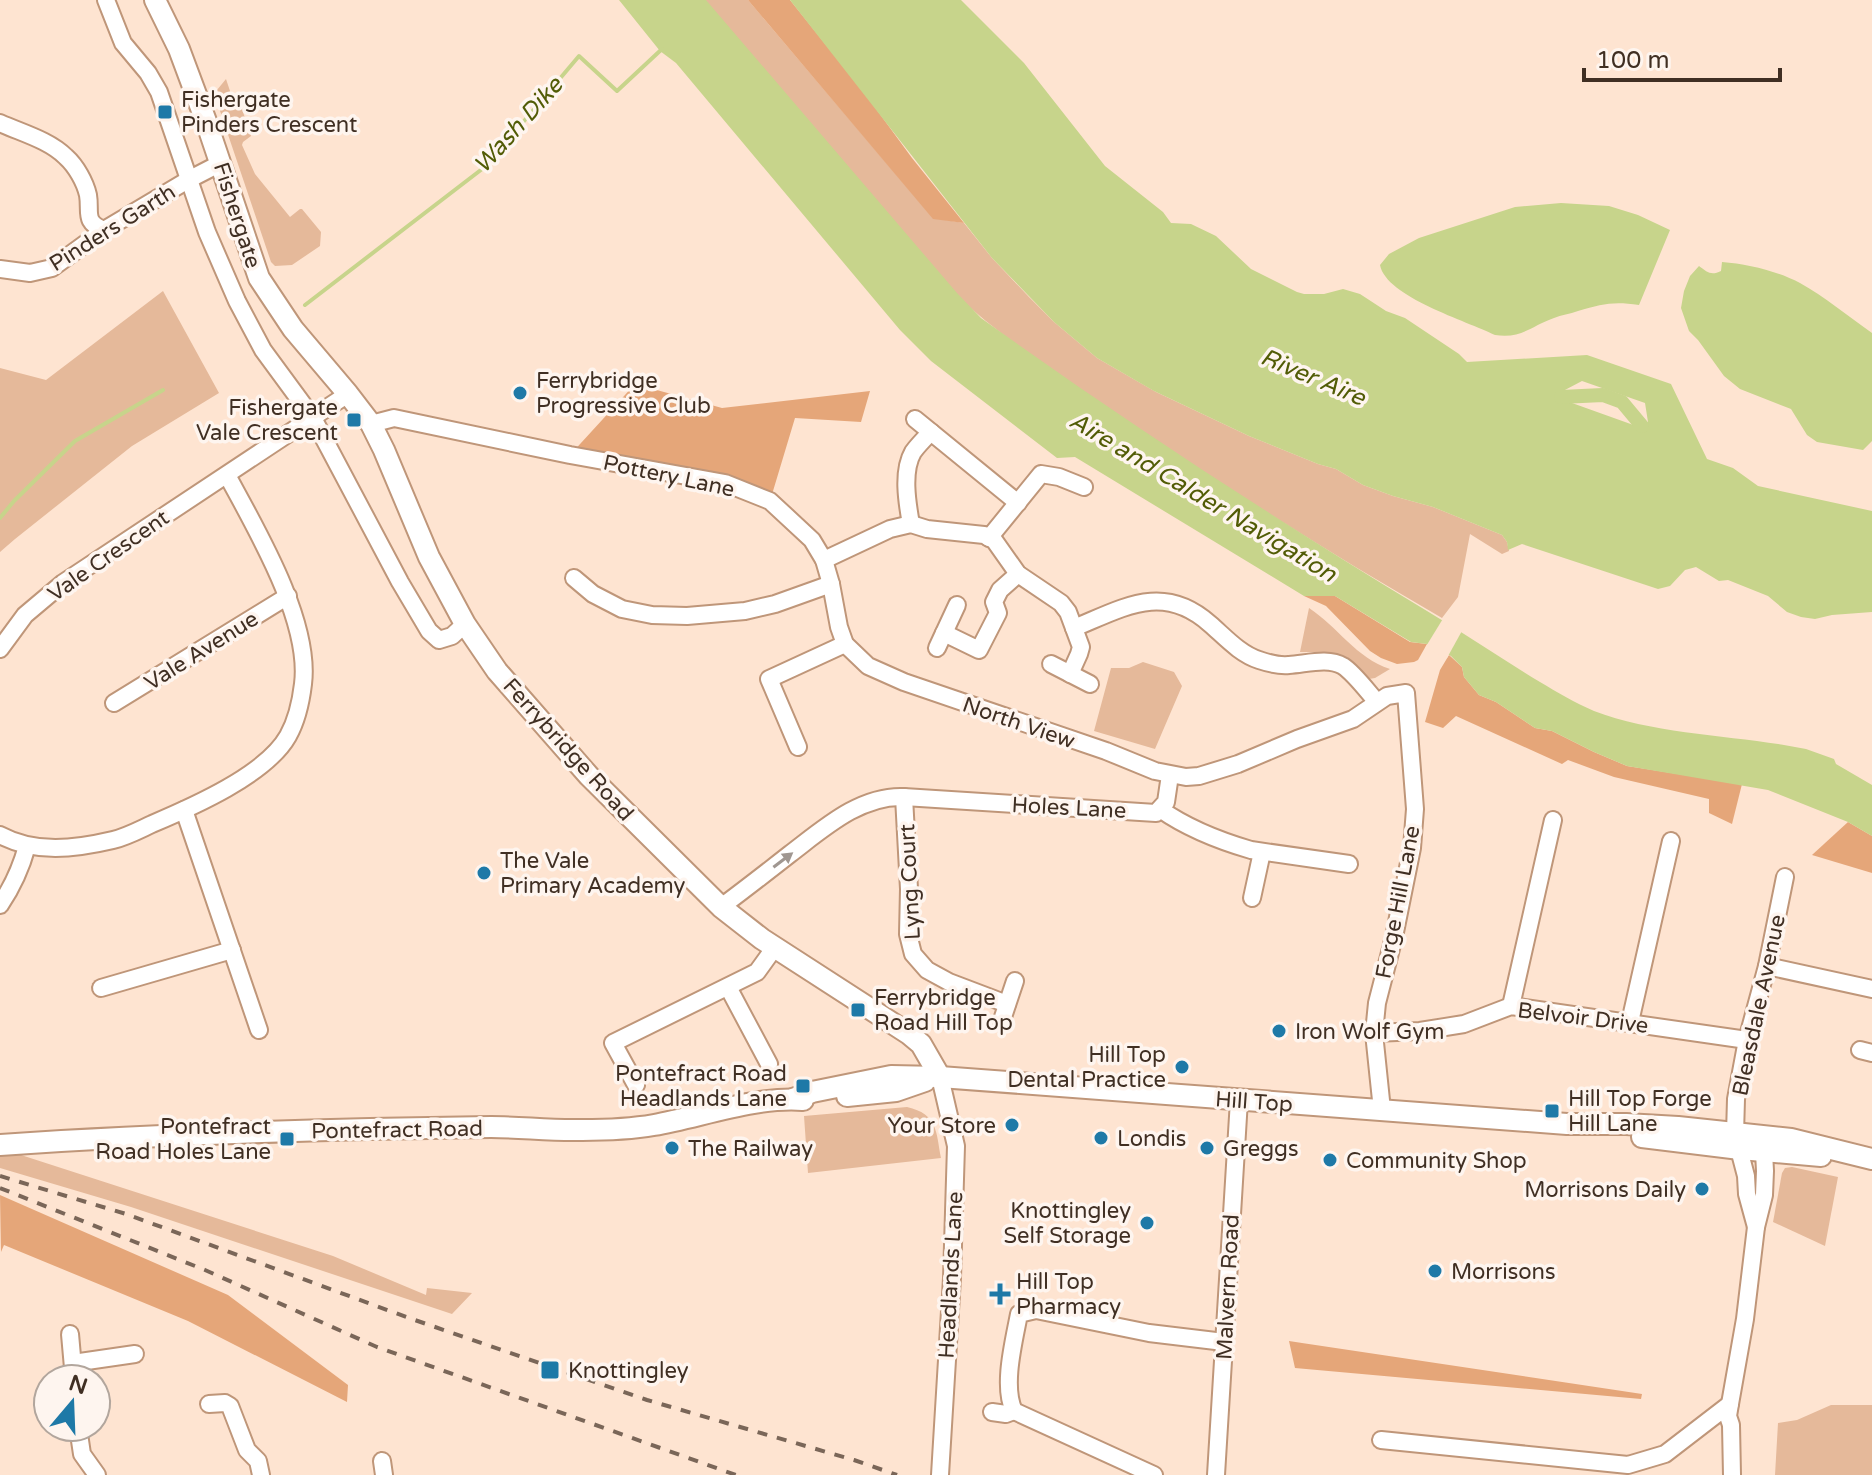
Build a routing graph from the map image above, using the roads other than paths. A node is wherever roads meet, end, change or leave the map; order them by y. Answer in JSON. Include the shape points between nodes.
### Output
{"nodes":[{"id":1,"x":106,"y":0,"type":"edge"},
{"id":2,"x":155,"y":0,"type":"edge"},
{"id":3,"x":0,"y":123,"type":"edge"},
{"id":4,"x":221,"y":163,"type":"junction"},
{"id":5,"x":188,"y":180,"type":"junction"},
{"id":6,"x":88,"y":208,"type":"junction"},
{"id":7,"x":104,"y":230,"type":"junction"},
{"id":8,"x":74,"y":252,"type":"junction"},
{"id":9,"x":0,"y":269,"type":"edge"},
{"id":10,"x":348,"y":394,"type":"junction"},
{"id":11,"x":313,"y":418,"type":"junction"},
{"id":12,"x":915,"y":419,"type":"dead end"},
{"id":13,"x":371,"y":424,"type":"junction"},
{"id":14,"x":931,"y":432,"type":"junction"},
{"id":15,"x":384,"y":450,"type":"joint"},
{"id":16,"x":227,"y":475,"type":"junction"},
{"id":17,"x":1084,"y":487,"type":"dead end"},
{"id":18,"x":1018,"y":503,"type":"junction"},
{"id":19,"x":911,"y":524,"type":"junction"},
{"id":20,"x":989,"y":538,"type":"junction"},
{"id":21,"x":824,"y":560,"type":"junction"},
{"id":22,"x":1018,"y":574,"type":"junction"},
{"id":23,"x":574,"y":578,"type":"dead end"},
{"id":24,"x":831,"y":584,"type":"junction"},
{"id":25,"x":288,"y":596,"type":"junction"},
{"id":26,"x":957,"y":605,"type":"dead end"},
{"id":27,"x":465,"y":624,"type":"junction"},
{"id":28,"x":1074,"y":628,"type":"junction"},
{"id":29,"x":845,"y":644,"type":"junction"},
{"id":30,"x":0,"y":649,"type":"edge"},
{"id":31,"x":1051,"y":664,"type":"dead end"},
{"id":32,"x":1070,"y":674,"type":"junction"},
{"id":33,"x":1090,"y":684,"type":"dead end"},
{"id":34,"x":1377,"y":702,"type":"junction"},
{"id":35,"x":114,"y":703,"type":"dead end"},
{"id":36,"x":798,"y":747,"type":"dead end"},
{"id":37,"x":1170,"y":775,"type":"junction"},
{"id":38,"x":904,"y":797,"type":"junction"},
{"id":39,"x":1160,"y":809,"type":"junction"},
{"id":40,"x":184,"y":810,"type":"junction"},
{"id":41,"x":1553,"y":820,"type":"dead end"},
{"id":42,"x":0,"y":835,"type":"edge"},
{"id":43,"x":1671,"y":841,"type":"dead end"},
{"id":44,"x":27,"y":846,"type":"junction"},
{"id":45,"x":1262,"y":852,"type":"junction"},
{"id":46,"x":1349,"y":864,"type":"dead end"},
{"id":47,"x":1785,"y":877,"type":"dead end"},
{"id":48,"x":1252,"y":898,"type":"dead end"},
{"id":49,"x":0,"y":905,"type":"edge"},
{"id":50,"x":721,"y":907,"type":"junction"},
{"id":51,"x":775,"y":947,"type":"junction"},
{"id":52,"x":232,"y":950,"type":"junction"},
{"id":53,"x":1767,"y":966,"type":"junction"},
{"id":54,"x":1015,"y":981,"type":"dead end"},
{"id":55,"x":728,"y":987,"type":"junction"},
{"id":56,"x":101,"y":988,"type":"dead end"},
{"id":57,"x":1872,"y":989,"type":"edge"},
{"id":58,"x":1007,"y":1004,"type":"junction"},
{"id":59,"x":1511,"y":1006,"type":"junction"},
{"id":60,"x":1630,"y":1022,"type":"junction"},
{"id":61,"x":1001,"y":1023,"type":"dead end"},
{"id":62,"x":259,"y":1030,"type":"dead end"},
{"id":63,"x":1374,"y":1033,"type":"junction"},
{"id":64,"x":1747,"y":1040,"type":"junction"},
{"id":65,"x":769,"y":1064,"type":"dead end"},
{"id":66,"x":940,"y":1077,"type":"junction"},
{"id":67,"x":636,"y":1085,"type":"dead end"},
{"id":68,"x":1239,"y":1100,"type":"junction"},
{"id":69,"x":1382,"y":1110,"type":"junction"},
{"id":70,"x":1742,"y":1139,"type":"junction"},
{"id":71,"x":0,"y":1145,"type":"edge"},
{"id":72,"x":1764,"y":1152,"type":"junction"},
{"id":73,"x":1756,"y":1227,"type":"junction"},
{"id":74,"x":70,"y":1334,"type":"dead end"},
{"id":75,"x":1224,"y":1342,"type":"junction"},
{"id":76,"x":135,"y":1354,"type":"dead end"},
{"id":77,"x":73,"y":1363,"type":"edge"},
{"id":78,"x":103,"y":1363,"type":"edge"},
{"id":79,"x":209,"y":1404,"type":"dead end"},
{"id":80,"x":1729,"y":1410,"type":"junction"},
{"id":81,"x":992,"y":1412,"type":"dead end"},
{"id":82,"x":1016,"y":1413,"type":"junction"},
{"id":83,"x":1381,"y":1440,"type":"dead end"},
{"id":84,"x":80,"y":1443,"type":"edge"},
{"id":85,"x":97,"y":1475,"type":"edge"},
{"id":86,"x":261,"y":1475,"type":"edge"},
{"id":87,"x":940,"y":1475,"type":"edge"},
{"id":88,"x":1154,"y":1475,"type":"edge"},
{"id":89,"x":1216,"y":1475,"type":"edge"},
{"id":90,"x":1723,"y":1475,"type":"edge"},
{"id":91,"x":1732,"y":1475,"type":"edge"}],
"edges":[{"from":1,"to":5,"type":"street","name":"Fishergate","via":[[123,43],[159,92]]},
{"from":2,"to":4,"type":"main road","name":"Fishergate"},
{"from":3,"to":6,"type":"street","via":[[67,157],[88,194]]},
{"from":4,"to":5,"type":"street","name":"Pinders Garth"},
{"from":4,"to":10,"type":"main road","name":"Fishergate","via":[[259,278],[293,329]]},
{"from":5,"to":7,"type":"street","name":"Pinders Garth"},
{"from":5,"to":11,"type":"street","name":"Fishergate","via":[[237,301],[263,350]]},
{"from":6,"to":7,"type":"street","via":[[89,219]]},
{"from":6,"to":8,"type":"street"},
{"from":7,"to":8,"type":"street","name":"Pinders Garth"},
{"from":8,"to":9,"type":"street","name":"Pinders Garth","via":[[52,268],[30,273]]},
{"from":10,"to":11,"type":"street","name":"Vale Crescent"},
{"from":10,"to":13,"type":"main road","name":"Fishergate"},
{"from":11,"to":16,"type":"street","name":"Vale Crescent"},
{"from":11,"to":27,"type":"street","name":"Fishergate","via":[[429,631],[439,640]]},
{"from":12,"to":14,"type":"street"},
{"from":13,"to":15,"type":"main road","name":"Fishergate"},
{"from":13,"to":21,"type":"street","name":"Pottery Lane","via":[[394,418],[725,483],[770,501],[812,540]]},
{"from":14,"to":18,"type":"street"},
{"from":14,"to":19,"type":"street","via":[[914,450],[907,471]]},
{"from":15,"to":27,"type":"main road","name":"Ferrybridge Road","via":[[429,557]]},
{"from":16,"to":25,"type":"street"},
{"from":16,"to":30,"type":"street","name":"Vale Crescent","via":[[63,583],[25,615]]},
{"from":17,"to":18,"type":"street","via":[[1041,474]]},
{"from":18,"to":20,"type":"street"},
{"from":19,"to":20,"type":"street"},
{"from":19,"to":21,"type":"street"},
{"from":20,"to":22,"type":"street"},
{"from":21,"to":24,"type":"street","name":"Pottery Lane"},
{"from":22,"to":26,"type":"street","via":[[1000,590],[994,602],[998,613],[979,650],[941,640]]},
{"from":22,"to":28,"type":"street","via":[[1061,603]]},
{"from":23,"to":24,"type":"street","via":[[622,609],[687,616],[745,611]]},
{"from":24,"to":29,"type":"street","name":"Pottery Lane"},
{"from":25,"to":35,"type":"street","name":"Vale Avenue"},
{"from":25,"to":40,"type":"street","via":[[302,650],[303,681],[287,738],[266,762],[232,786]]},
{"from":27,"to":50,"type":"main road","name":"Ferrybridge Road","via":[[497,671],[589,776]]},
{"from":28,"to":32,"type":"street","via":[[1081,647]]},
{"from":28,"to":34,"type":"street","via":[[1138,602],[1164,602],[1203,618],[1256,660],[1344,666]]},
{"from":29,"to":36,"type":"street","via":[[769,679]]},
{"from":29,"to":37,"type":"street","name":"North View","via":[[868,666],[904,682]]},
{"from":31,"to":32,"type":"street"},
{"from":32,"to":33,"type":"street"},
{"from":34,"to":37,"type":"street","via":[[1353,719],[1238,764],[1199,776]]},
{"from":34,"to":63,"type":"street","name":"Forge Hill Lane","via":[[1406,693],[1415,809],[1412,848]]},
{"from":37,"to":39,"type":"street"},
{"from":38,"to":39,"type":"street","name":"Holes Lane","via":[[1156,813]]},
{"from":50,"to":38,"type":"street","name":"Holes Lane","one_way":true,"via":[[841,817],[879,799]]},
{"from":38,"to":58,"type":"street","name":"Lyng Court","via":[[913,954],[927,970],[949,982]]},
{"from":39,"to":45,"type":"street","via":[[1211,836]]},
{"from":40,"to":44,"type":"street","via":[[116,840],[72,847]]},
{"from":40,"to":52,"type":"street"},
{"from":41,"to":59,"type":"street"},
{"from":42,"to":44,"type":"street"},
{"from":43,"to":60,"type":"street"},
{"from":44,"to":49,"type":"street"},
{"from":45,"to":46,"type":"street"},
{"from":45,"to":48,"type":"street"},
{"from":47,"to":53,"type":"street","name":"Bleasdale Avenue"},
{"from":50,"to":51,"type":"main road","name":"Ferrybridge Road"},
{"from":51,"to":55,"type":"street","via":[[757,972]]},
{"from":51,"to":66,"type":"main road","name":"Ferrybridge Road","via":[[909,1034]]},
{"from":52,"to":56,"type":"street"},
{"from":52,"to":62,"type":"street"},
{"from":53,"to":57,"type":"street"},
{"from":53,"to":64,"type":"street","name":"Bleasdale Avenue"},
{"from":54,"to":58,"type":"street"},
{"from":55,"to":65,"type":"street"},
{"from":55,"to":67,"type":"street","via":[[613,1043]]},
{"from":58,"to":61,"type":"street"},
{"from":59,"to":60,"type":"street","name":"Belvoir Drive"},
{"from":59,"to":63,"type":"street","name":"Belvoir Drive","via":[[1464,1024]]},
{"from":60,"to":64,"type":"street","name":"Belvoir Drive"},
{"from":63,"to":69,"type":"street","name":"Forge Hill Lane"},
{"from":64,"to":70,"type":"street","name":"Bleasdale Avenue","via":[[1736,1099]]},
{"from":66,"to":68,"type":"main road","name":"Hill Top"},
{"from":66,"to":71,"type":"main road","name":"Pontefract Road","via":[[896,1091],[760,1103],[652,1126],[331,1129]]},
{"from":66,"to":87,"type":"street","name":"Headlands Lane","via":[[956,1146]]},
{"from":68,"to":69,"type":"main road","name":"Hill Top"},
{"from":68,"to":75,"type":"street","name":"Malvern Road"},
{"from":69,"to":70,"type":"main road","name":"Hill Top","via":[[1665,1126]]},
{"from":70,"to":72,"type":"main road","name":"Hill Top"},
{"from":70,"to":72,"type":"main road","name":"Hill Top","via":[[1791,1139],[1872,1159]]},
{"from":70,"to":73,"type":"street","name":"Bleasdale Avenue"},
{"from":72,"to":73,"type":"street","via":[[1764,1195]]},
{"from":73,"to":80,"type":"street"},
{"from":74,"to":77,"type":"street"},
{"from":75,"to":82,"type":"street","via":[[1036,1310],[1019,1314],[1009,1388]]},
{"from":75,"to":89,"type":"street","name":"Malvern Road"},
{"from":76,"to":78,"type":"street"},
{"from":79,"to":86,"type":"street","via":[[230,1406]]},
{"from":80,"to":83,"type":"street","via":[[1665,1454],[1628,1465]]},
{"from":80,"to":90,"type":"street","via":[[1722,1429]]},
{"from":80,"to":91,"type":"street"},
{"from":81,"to":82,"type":"street"},
{"from":82,"to":88,"type":"street"},
{"from":84,"to":85,"type":"street"}]}
